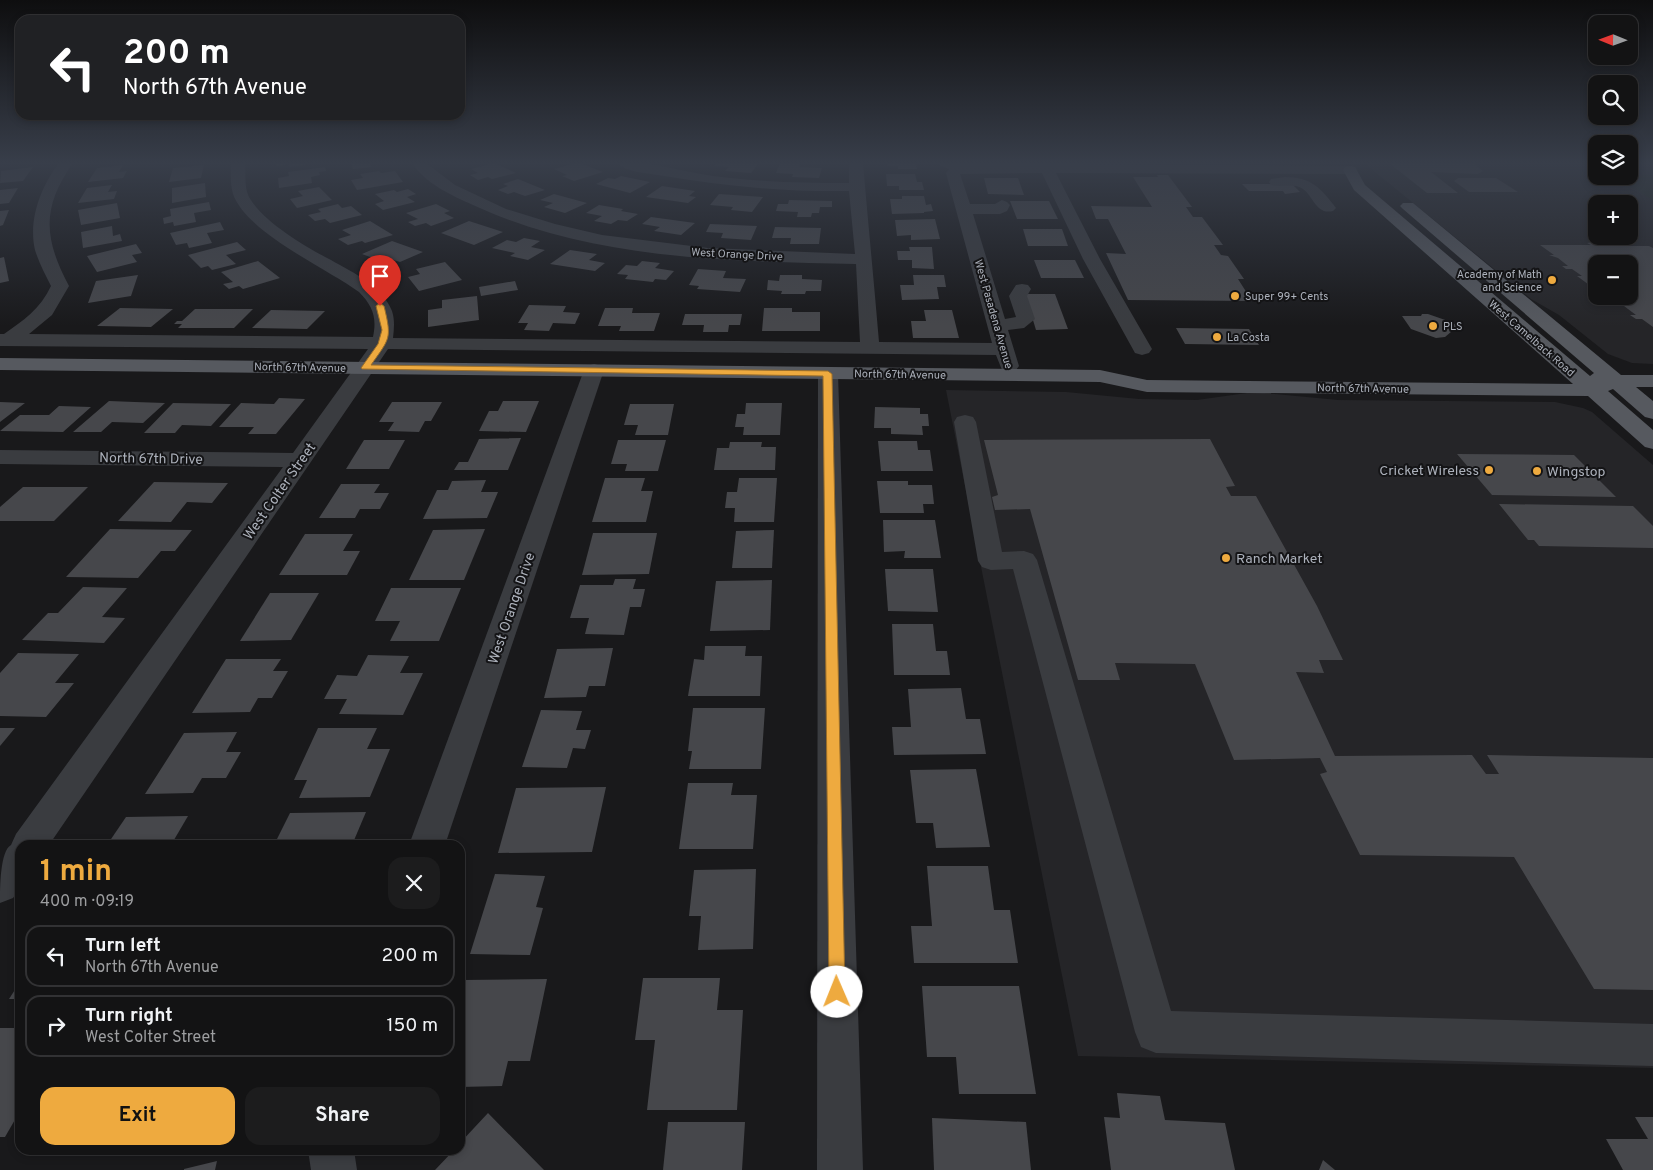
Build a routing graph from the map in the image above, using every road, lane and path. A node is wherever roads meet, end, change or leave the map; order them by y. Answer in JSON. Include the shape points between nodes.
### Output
{"nodes":[{"id":1,"x":44,"y":218,"type":"edge"},
{"id":2,"x":261,"y":218,"type":"edge"},
{"id":3,"x":516,"y":218,"type":"edge"},
{"id":4,"x":859,"y":218,"type":"edge"},
{"id":5,"x":966,"y":218,"type":"edge"},
{"id":6,"x":1070,"y":218,"type":"edge"},
{"id":7,"x":1394,"y":218,"type":"edge"},
{"id":8,"x":1421,"y":218,"type":"edge"},
{"id":9,"x":864,"y":259,"type":"junction"},
{"id":10,"x":1022,"y":289,"type":"dead end"},
{"id":11,"x":997,"y":325,"type":"junction"},
{"id":12,"x":4,"y":340,"type":"edge"},
{"id":13,"x":382,"y":344,"type":"junction"},
{"id":14,"x":870,"y":348,"type":"junction"},
{"id":15,"x":1142,"y":349,"type":"dead end"},
{"id":16,"x":1004,"y":350,"type":"junction"},
{"id":17,"x":0,"y":364,"type":"edge"},
{"id":18,"x":365,"y":368,"type":"junction"},
{"id":19,"x":594,"y":370,"type":"junction"},
{"id":20,"x":1570,"y":372,"type":"junction"},
{"id":21,"x":828,"y":374,"type":"junction"},
{"id":22,"x":1012,"y":376,"type":"junction"},
{"id":23,"x":1109,"y":377,"type":"junction"},
{"id":24,"x":1616,"y":381,"type":"junction"},
{"id":25,"x":1653,"y":381,"type":"edge"},
{"id":26,"x":1592,"y":390,"type":"junction"},
{"id":27,"x":1653,"y":412,"type":"edge"},
{"id":28,"x":965,"y":422,"type":"dead end"},
{"id":29,"x":1653,"y":442,"type":"edge"},
{"id":30,"x":0,"y":457,"type":"edge"},
{"id":31,"x":301,"y":460,"type":"junction"},
{"id":32,"x":33,"y":840,"type":"edge"},
{"id":33,"x":429,"y":840,"type":"edge"},
{"id":34,"x":15,"y":865,"type":"edge"},
{"id":35,"x":0,"y":886,"type":"edge"},
{"id":36,"x":1653,"y":1045,"type":"edge"},
{"id":37,"x":332,"y":1155,"type":"edge"},
{"id":38,"x":334,"y":1170,"type":"edge"},
{"id":39,"x":840,"y":1170,"type":"edge"}],
"edges":[{"from":1,"to":12,"type":"street","via":[[41,234],[45,254],[60,286],[49,308]]},
{"from":2,"to":13,"type":"street","name":"West Colter Street","via":[[310,256],[364,285],[372,293],[385,320]]},
{"from":3,"to":9,"type":"street","name":"West Orange Drive","via":[[585,236],[668,250]]},
{"from":4,"to":9,"type":"street"},
{"from":5,"to":11,"type":"street","name":"West Pasadena Avenue"},
{"from":6,"to":15,"type":"street"},
{"from":7,"to":20,"type":"main road","name":"West Camelback Road"},
{"from":8,"to":24,"type":"main road","name":"West Camelback Road"},
{"from":9,"to":14,"type":"street"},
{"from":10,"to":11,"type":"street","via":[[1018,296],[1026,319],[1017,324]]},
{"from":11,"to":16,"type":"street","name":"West Pasadena Avenue"},
{"from":12,"to":13,"type":"street"},
{"from":13,"to":14,"type":"street"},
{"from":13,"to":18,"type":"street","name":"West Colter Street"},
{"from":14,"to":16,"type":"street"},
{"from":16,"to":22,"type":"street","name":"West Pasadena Avenue"},
{"from":17,"to":18,"type":"main road","name":"North 67th Avenue"},
{"from":18,"to":19,"type":"main road","name":"North 67th Avenue"},
{"from":18,"to":31,"type":"street","name":"West Colter Street"},
{"from":19,"to":21,"type":"main road","name":"North 67th Avenue"},
{"from":19,"to":33,"type":"street","name":"West Orange Drive"},
{"from":20,"to":23,"type":"main road","name":"North 67th Avenue","via":[[1139,368]]},
{"from":20,"to":24,"type":"main road","name":"North 67th Avenue"},
{"from":20,"to":26,"type":"main road","name":"West Camelback Road"},
{"from":21,"to":22,"type":"main road","name":"North 67th Avenue"},
{"from":21,"to":39,"type":"street"},
{"from":22,"to":23,"type":"main road","name":"North 67th Avenue"},
{"from":23,"to":26,"type":"main road","name":"North 67th Avenue","via":[[1147,386]]},
{"from":24,"to":25,"type":"main road","name":"North 67th Avenue"},
{"from":24,"to":26,"type":"main road","name":"North 67th Avenue"},
{"from":24,"to":27,"type":"main road","name":"West Camelback Road"},
{"from":26,"to":29,"type":"main road","name":"West Camelback Road"},
{"from":28,"to":36,"type":"street","via":[[991,560],[1024,560],[1156,1032]]},
{"from":30,"to":31,"type":"street","name":"North 67th Drive"},
{"from":31,"to":32,"type":"street","name":"West Colter Street"},
{"from":34,"to":35,"type":"street"},
{"from":37,"to":38,"type":"street"}]}
